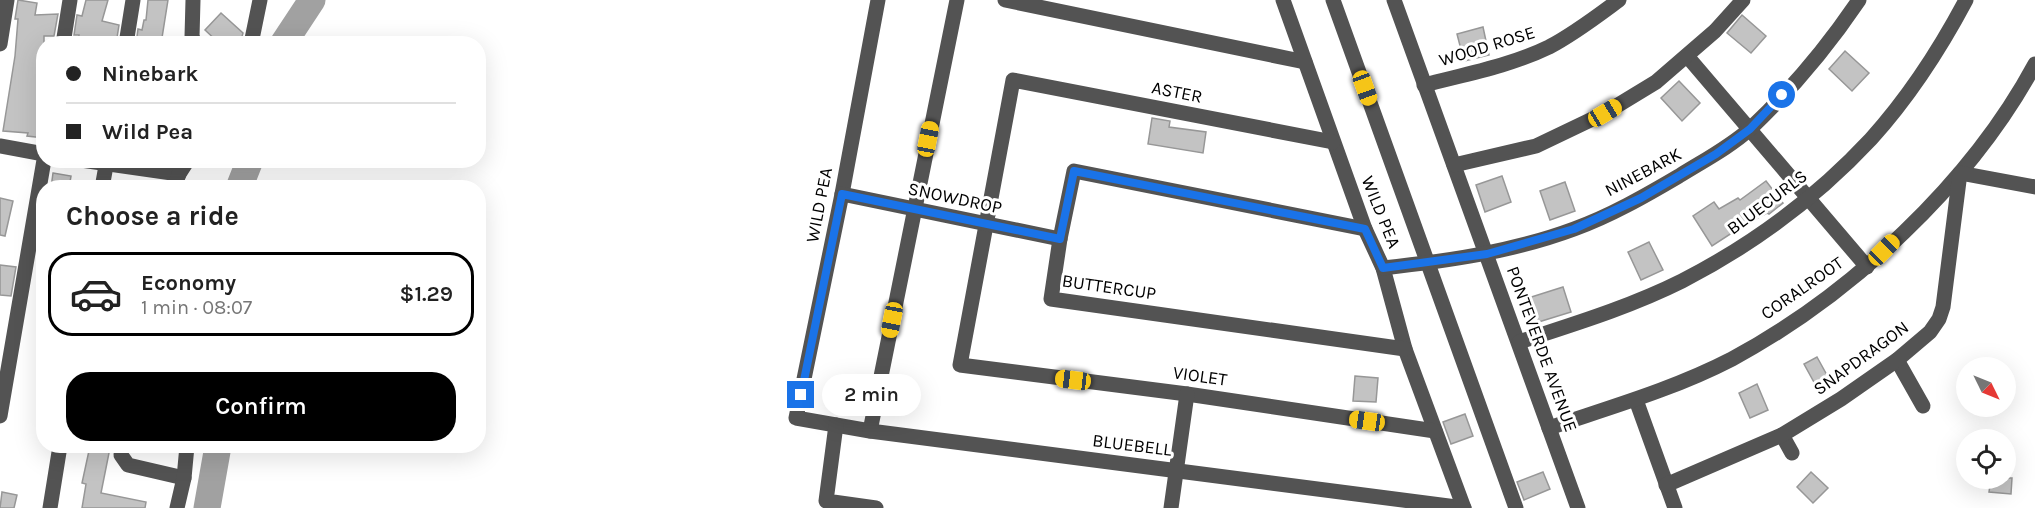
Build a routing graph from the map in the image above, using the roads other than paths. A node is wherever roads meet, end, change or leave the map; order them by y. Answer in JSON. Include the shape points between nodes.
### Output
{"nodes":[{"id":1,"x":7,"y":0,"type":"edge"},
{"id":2,"x":70,"y":0,"type":"edge"},
{"id":3,"x":134,"y":0,"type":"edge"},
{"id":4,"x":193,"y":0,"type":"edge"},
{"id":5,"x":260,"y":0,"type":"edge"},
{"id":6,"x":878,"y":0,"type":"edge"},
{"id":7,"x":957,"y":0,"type":"edge"},
{"id":8,"x":1005,"y":0,"type":"edge"},
{"id":9,"x":1282,"y":0,"type":"edge"},
{"id":10,"x":1333,"y":0,"type":"edge"},
{"id":11,"x":1394,"y":0,"type":"edge"},
{"id":12,"x":1619,"y":0,"type":"edge"},
{"id":13,"x":1743,"y":0,"type":"edge"},
{"id":14,"x":1859,"y":0,"type":"edge"},
{"id":15,"x":1966,"y":0,"type":"edge"},
{"id":16,"x":64,"y":36,"type":"edge"},
{"id":17,"x":127,"y":36,"type":"edge"},
{"id":18,"x":192,"y":36,"type":"edge"},
{"id":19,"x":253,"y":36,"type":"edge"},
{"id":20,"x":0,"y":44,"type":"edge"},
{"id":21,"x":1687,"y":56,"type":"junction"},
{"id":22,"x":1305,"y":62,"type":"junction"},
{"id":23,"x":2035,"y":64,"type":"edge"},
{"id":24,"x":1424,"y":85,"type":"junction"},
{"id":25,"x":2028,"y":92,"type":"edge"},
{"id":26,"x":1750,"y":129,"type":"junction"},
{"id":27,"x":1334,"y":142,"type":"junction"},
{"id":28,"x":0,"y":146,"type":"edge"},
{"id":29,"x":36,"y":153,"type":"edge"},
{"id":30,"x":1454,"y":165,"type":"junction"},
{"id":31,"x":126,"y":168,"type":"edge"},
{"id":32,"x":1960,"y":172,"type":"junction"},
{"id":33,"x":173,"y":180,"type":"edge"},
{"id":34,"x":2035,"y":187,"type":"edge"},
{"id":35,"x":842,"y":194,"type":"junction"},
{"id":36,"x":1808,"y":198,"type":"junction"},
{"id":37,"x":36,"y":207,"type":"edge"},
{"id":38,"x":914,"y":209,"type":"junction"},
{"id":39,"x":986,"y":224,"type":"junction"},
{"id":40,"x":1365,"y":229,"type":"junction"},
{"id":41,"x":1060,"y":239,"type":"junction"},
{"id":42,"x":1487,"y":254,"type":"junction"},
{"id":43,"x":1428,"y":263,"type":"junction"},
{"id":44,"x":1867,"y":267,"type":"junction"},
{"id":45,"x":1383,"y":268,"type":"junction"},
{"id":46,"x":1519,"y":342,"type":"junction"},
{"id":47,"x":1405,"y":349,"type":"junction"},
{"id":48,"x":1897,"y":360,"type":"junction"},
{"id":49,"x":1187,"y":394,"type":"junction"},
{"id":50,"x":1636,"y":400,"type":"junction"},
{"id":51,"x":1923,"y":406,"type":"dead end"},
{"id":52,"x":0,"y":416,"type":"edge"},
{"id":53,"x":796,"y":417,"type":"joint"},
{"id":54,"x":836,"y":425,"type":"junction"},
{"id":55,"x":1549,"y":428,"type":"junction"},
{"id":56,"x":870,"y":431,"type":"junction"},
{"id":57,"x":1435,"y":431,"type":"junction"},
{"id":58,"x":1782,"y":435,"type":"junction"},
{"id":59,"x":59,"y":453,"type":"edge"},
{"id":60,"x":121,"y":453,"type":"edge"},
{"id":61,"x":186,"y":453,"type":"edge"},
{"id":62,"x":1792,"y":453,"type":"dead end"},
{"id":63,"x":1176,"y":470,"type":"junction"},
{"id":64,"x":184,"y":478,"type":"junction"},
{"id":65,"x":1666,"y":485,"type":"junction"},
{"id":66,"x":50,"y":508,"type":"edge"},
{"id":67,"x":177,"y":508,"type":"edge"},
{"id":68,"x":876,"y":508,"type":"edge"},
{"id":69,"x":1171,"y":508,"type":"edge"},
{"id":70,"x":1464,"y":508,"type":"edge"},
{"id":71,"x":1516,"y":508,"type":"edge"},
{"id":72,"x":1578,"y":508,"type":"edge"},
{"id":73,"x":1675,"y":508,"type":"edge"}],
"edges":[{"from":1,"to":20,"type":"street"},
{"from":2,"to":16,"type":"street"},
{"from":3,"to":17,"type":"street"},
{"from":4,"to":18,"type":"street"},
{"from":5,"to":19,"type":"street"},
{"from":6,"to":35,"type":"street","name":"WILD PEA"},
{"from":7,"to":38,"type":"street"},
{"from":8,"to":22,"type":"street"},
{"from":9,"to":22,"type":"street","name":"WILD PEA"},
{"from":10,"to":43,"type":"street"},
{"from":11,"to":24,"type":"street","name":"PONTEVERDE AVENUE"},
{"from":12,"to":24,"type":"street","name":"WOOD ROSE","via":[[1549,47]]},
{"from":13,"to":21,"type":"street"},
{"from":14,"to":26,"type":"street","name":"NINEBARK","via":[[1806,69]]},
{"from":15,"to":36,"type":"street","name":"BLUECURLS","via":[[1932,58],[1871,139]]},
{"from":21,"to":26,"type":"street"},
{"from":21,"to":30,"type":"street","via":[[1656,82],[1605,113],[1536,146]]},
{"from":22,"to":27,"type":"street","name":"WILD PEA"},
{"from":23,"to":25,"type":"street","name":"CORALROOT"},
{"from":24,"to":30,"type":"street","name":"PONTEVERDE AVENUE"},
{"from":25,"to":32,"type":"street","name":"CORALROOT"},
{"from":26,"to":36,"type":"street"},
{"from":26,"to":42,"type":"street","name":"NINEBARK","via":[[1641,198],[1574,229]]},
{"from":27,"to":39,"type":"street","name":"ASTER","via":[[1013,80]]},
{"from":27,"to":40,"type":"street","name":"WILD PEA"},
{"from":28,"to":29,"type":"street"},
{"from":30,"to":42,"type":"street","name":"PONTEVERDE AVENUE"},
{"from":31,"to":33,"type":"street"},
{"from":32,"to":34,"type":"street"},
{"from":32,"to":44,"type":"street","name":"CORALROOT"},
{"from":32,"to":48,"type":"street","name":"SNAPDRAGON","via":[[1939,319],[1930,332]]},
{"from":35,"to":38,"type":"street","name":"SNOWDROP"},
{"from":35,"to":53,"type":"street","name":"WILD PEA"},
{"from":36,"to":44,"type":"street"},
{"from":36,"to":46,"type":"street","name":"BLUECURLS","via":[[1756,239],[1682,281],[1615,310]]},
{"from":37,"to":52,"type":"street"},
{"from":38,"to":39,"type":"street","name":"SNOWDROP"},
{"from":38,"to":56,"type":"street"},
{"from":39,"to":41,"type":"street","name":"SNOWDROP"},
{"from":39,"to":49,"type":"street","name":"VIOLET","via":[[960,365]]},
{"from":40,"to":41,"type":"street","name":"BUTTERCUP","via":[[1074,171]]},
{"from":40,"to":45,"type":"street","name":"WILD PEA"},
{"from":41,"to":47,"type":"street","name":"BUTTERCUP","via":[[1051,298]]},
{"from":42,"to":43,"type":"street","name":"NINEBARK"},
{"from":42,"to":46,"type":"street","name":"PONTEVERDE AVENUE"},
{"from":43,"to":45,"type":"street","name":"NINEBARK"},
{"from":43,"to":71,"type":"street"},
{"from":44,"to":50,"type":"street","name":"CORALROOT","via":[[1732,359]]},
{"from":45,"to":47,"type":"street","name":"WILD PEA"},
{"from":46,"to":55,"type":"street","name":"PONTEVERDE AVENUE"},
{"from":47,"to":57,"type":"street","name":"WILD PEA"},
{"from":48,"to":51,"type":"street"},
{"from":48,"to":58,"type":"street","name":"SNAPDRAGON"},
{"from":49,"to":57,"type":"street","name":"VIOLET"},
{"from":49,"to":63,"type":"street"},
{"from":50,"to":55,"type":"street","name":"CORALROOT"},
{"from":50,"to":65,"type":"street"},
{"from":53,"to":54,"type":"street","name":"BLUEBELL"},
{"from":54,"to":56,"type":"street","name":"BLUEBELL"},
{"from":54,"to":68,"type":"street","via":[[826,501]]},
{"from":55,"to":72,"type":"street","name":"PONTEVERDE AVENUE"},
{"from":56,"to":63,"type":"street","name":"BLUEBELL"},
{"from":57,"to":70,"type":"street","name":"WILD PEA"},
{"from":58,"to":62,"type":"street"},
{"from":58,"to":65,"type":"street","name":"SNAPDRAGON"},
{"from":59,"to":66,"type":"street"},
{"from":60,"to":64,"type":"street","via":[[128,465]]},
{"from":61,"to":64,"type":"street"},
{"from":63,"to":69,"type":"street"},
{"from":63,"to":70,"type":"street","name":"BLUEBELL"},
{"from":64,"to":67,"type":"street"},
{"from":65,"to":73,"type":"street"}]}
